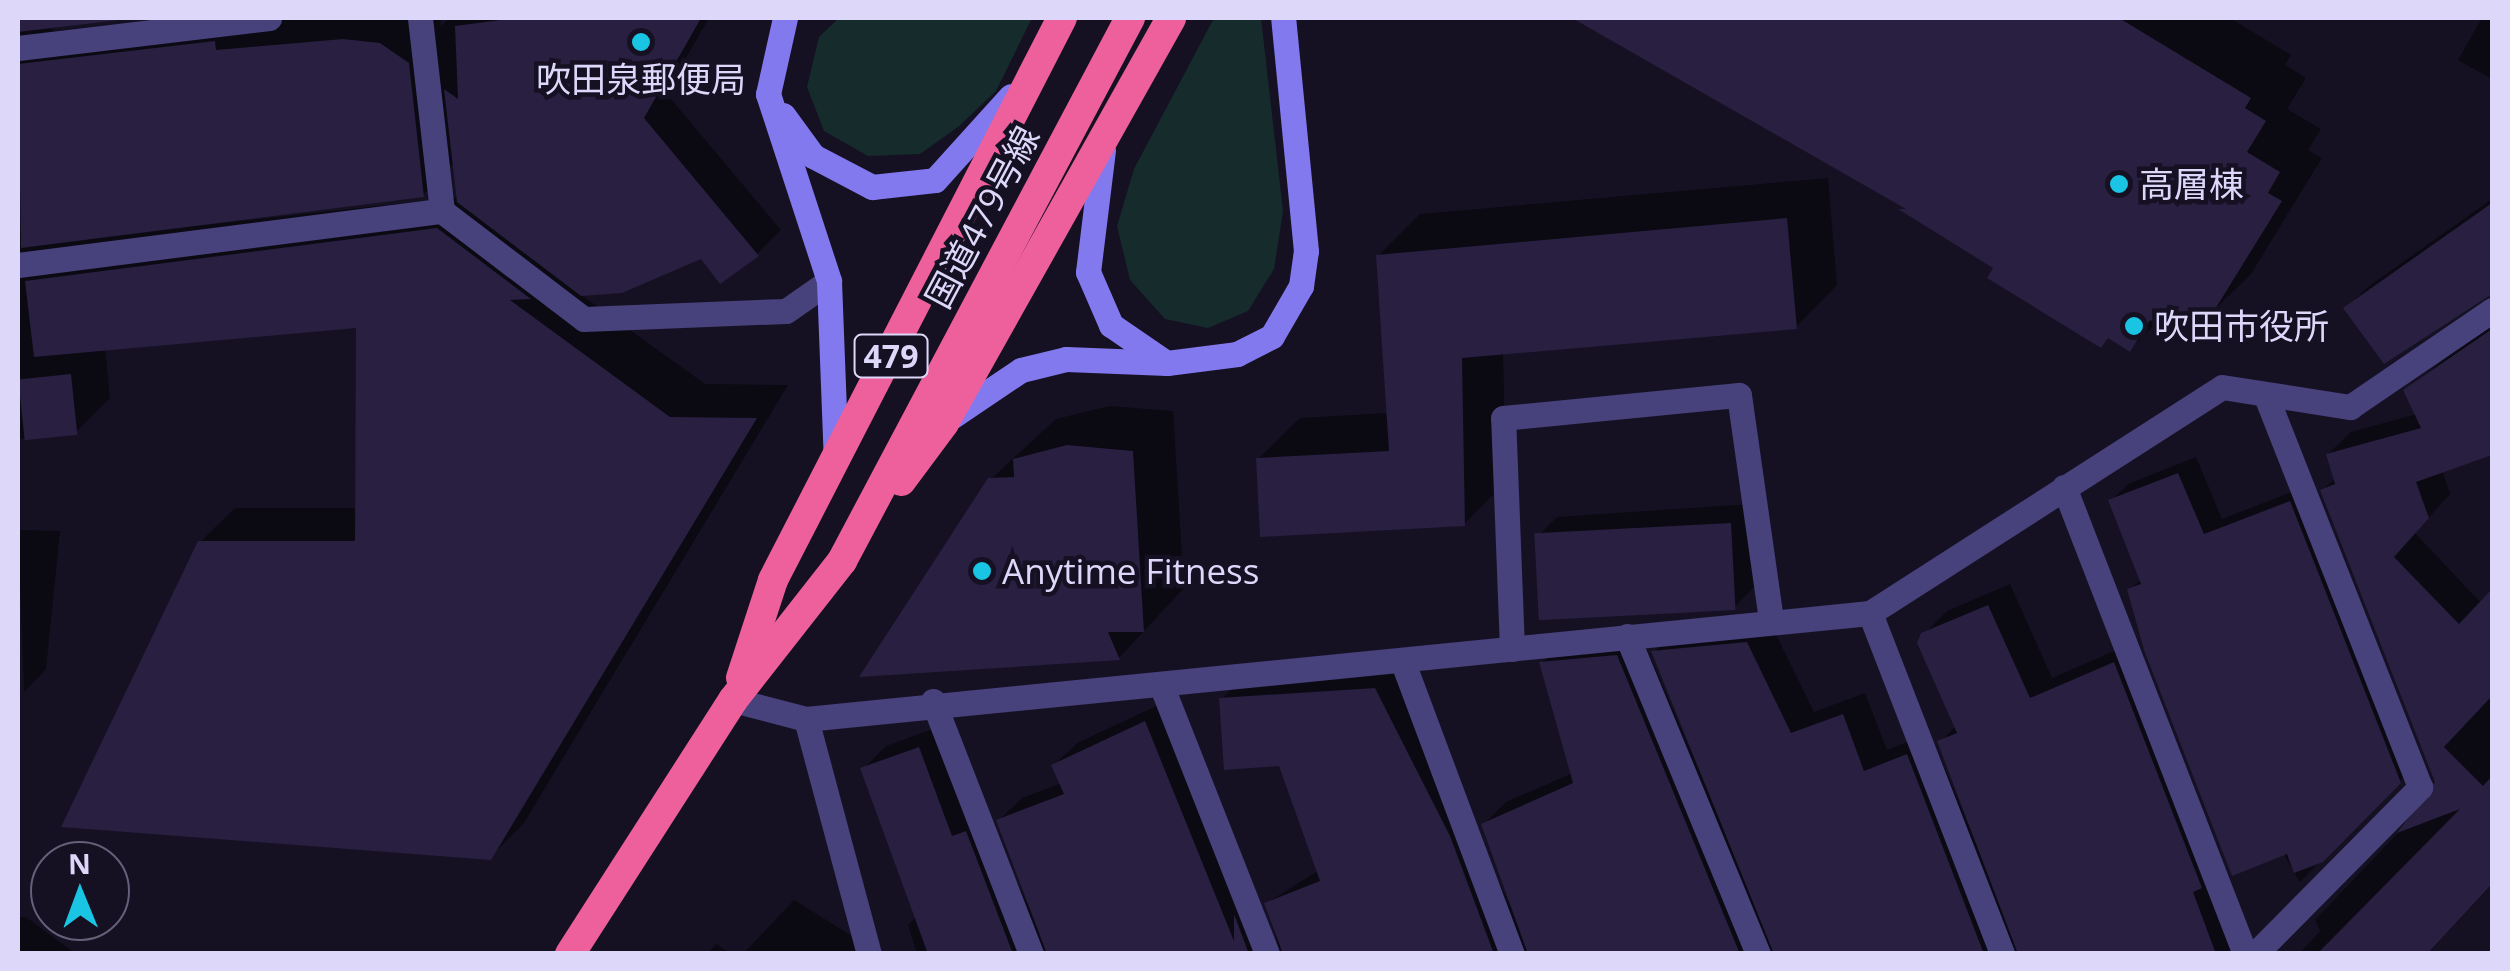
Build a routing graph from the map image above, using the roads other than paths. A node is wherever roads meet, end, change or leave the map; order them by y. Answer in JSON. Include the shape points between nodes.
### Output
{"nodes":[{"id":1,"x":269,"y":18,"type":"edge"},
{"id":2,"x":420,"y":18,"type":"edge"},
{"id":3,"x":785,"y":18,"type":"edge"},
{"id":4,"x":1062,"y":18,"type":"edge"},
{"id":5,"x":1130,"y":18,"type":"edge"},
{"id":6,"x":1171,"y":18,"type":"edge"},
{"id":7,"x":1282,"y":18,"type":"edge"},
{"id":8,"x":18,"y":48,"type":"edge"},
{"id":9,"x":1046,"y":49,"type":"junction"},
{"id":10,"x":768,"y":94,"type":"junction"},
{"id":11,"x":1107,"y":132,"type":"junction"},
{"id":12,"x":442,"y":212,"type":"junction"},
{"id":13,"x":18,"y":264,"type":"edge"},
{"id":14,"x":829,"y":281,"type":"junction"},
{"id":15,"x":2492,"y":310,"type":"edge"},
{"id":16,"x":1166,"y":363,"type":"junction"},
{"id":17,"x":2265,"y":394,"type":"junction"},
{"id":18,"x":944,"y":423,"type":"junction"},
{"id":19,"x":836,"y":463,"type":"junction"},
{"id":20,"x":2064,"y":487,"type":"junction"},
{"id":21,"x":842,"y":561,"type":"junction"},
{"id":22,"x":1870,"y":613,"type":"junction"},
{"id":23,"x":1771,"y":620,"type":"junction"},
{"id":24,"x":1627,"y":636,"type":"junction"},
{"id":25,"x":1512,"y":648,"type":"junction"},
{"id":26,"x":1402,"y":660,"type":"junction"},
{"id":27,"x":1162,"y":687,"type":"junction"},
{"id":28,"x":734,"y":700,"type":"junction"},
{"id":29,"x":933,"y":700,"type":"junction"},
{"id":30,"x":806,"y":720,"type":"junction"},
{"id":31,"x":570,"y":954,"type":"edge"},
{"id":32,"x":869,"y":954,"type":"edge"},
{"id":33,"x":1031,"y":954,"type":"edge"},
{"id":34,"x":1267,"y":954,"type":"edge"},
{"id":35,"x":1512,"y":954,"type":"edge"},
{"id":36,"x":1758,"y":954,"type":"edge"},
{"id":37,"x":2002,"y":954,"type":"edge"},
{"id":38,"x":2246,"y":954,"type":"edge"},
{"id":39,"x":2255,"y":954,"type":"edge"}],
"edges":[{"from":1,"to":8,"type":"street"},
{"from":2,"to":12,"type":"street"},
{"from":3,"to":10,"type":"street"},
{"from":4,"to":9,"type":"highway","name":"国道479号線","number":"479"},
{"from":5,"to":21,"type":"highway","name":"国道479号線","number":"479"},
{"from":6,"to":11,"type":"highway","number":"479"},
{"from":7,"to":16,"type":"street","via":[[1306,251],[1300,286],[1272,336],[1237,354]]},
{"from":9,"to":10,"type":"street","via":[[934,180],[872,187],[812,156]]},
{"from":9,"to":19,"type":"highway","name":"国道479号線","number":"479"},
{"from":10,"to":14,"type":"street"},
{"from":11,"to":16,"type":"street","via":[[1085,235],[1088,272],[1111,325]]},
{"from":11,"to":18,"type":"highway","number":"479"},
{"from":12,"to":13,"type":"street"},
{"from":12,"to":14,"type":"street","via":[[584,319],[786,311]]},
{"from":14,"to":19,"type":"street"},
{"from":15,"to":17,"type":"street","via":[[2350,408]]},
{"from":16,"to":18,"type":"street","via":[[1066,359],[1021,370]]},
{"from":17,"to":20,"type":"street","via":[[2222,387]]},
{"from":17,"to":39,"type":"street","via":[[2420,787]]},
{"from":18,"to":21,"type":"highway","number":"479"},
{"from":19,"to":28,"type":"highway","name":"国道479号線","number":"479","via":[[773,580]]},
{"from":20,"to":22,"type":"street"},
{"from":20,"to":38,"type":"street"},
{"from":21,"to":28,"type":"highway","name":"国道479号線","number":"479"},
{"from":22,"to":23,"type":"street"},
{"from":22,"to":37,"type":"street"},
{"from":23,"to":24,"type":"street"},
{"from":23,"to":25,"type":"street","via":[[1739,395],[1502,418]]},
{"from":24,"to":25,"type":"street"},
{"from":24,"to":36,"type":"street"},
{"from":25,"to":26,"type":"street"},
{"from":26,"to":27,"type":"street"},
{"from":26,"to":35,"type":"street"},
{"from":27,"to":29,"type":"street"},
{"from":27,"to":34,"type":"street"},
{"from":28,"to":30,"type":"street"},
{"from":28,"to":31,"type":"highway","name":"国道479号線","number":"479"},
{"from":29,"to":30,"type":"street"},
{"from":29,"to":33,"type":"street"},
{"from":30,"to":32,"type":"street"}]}
